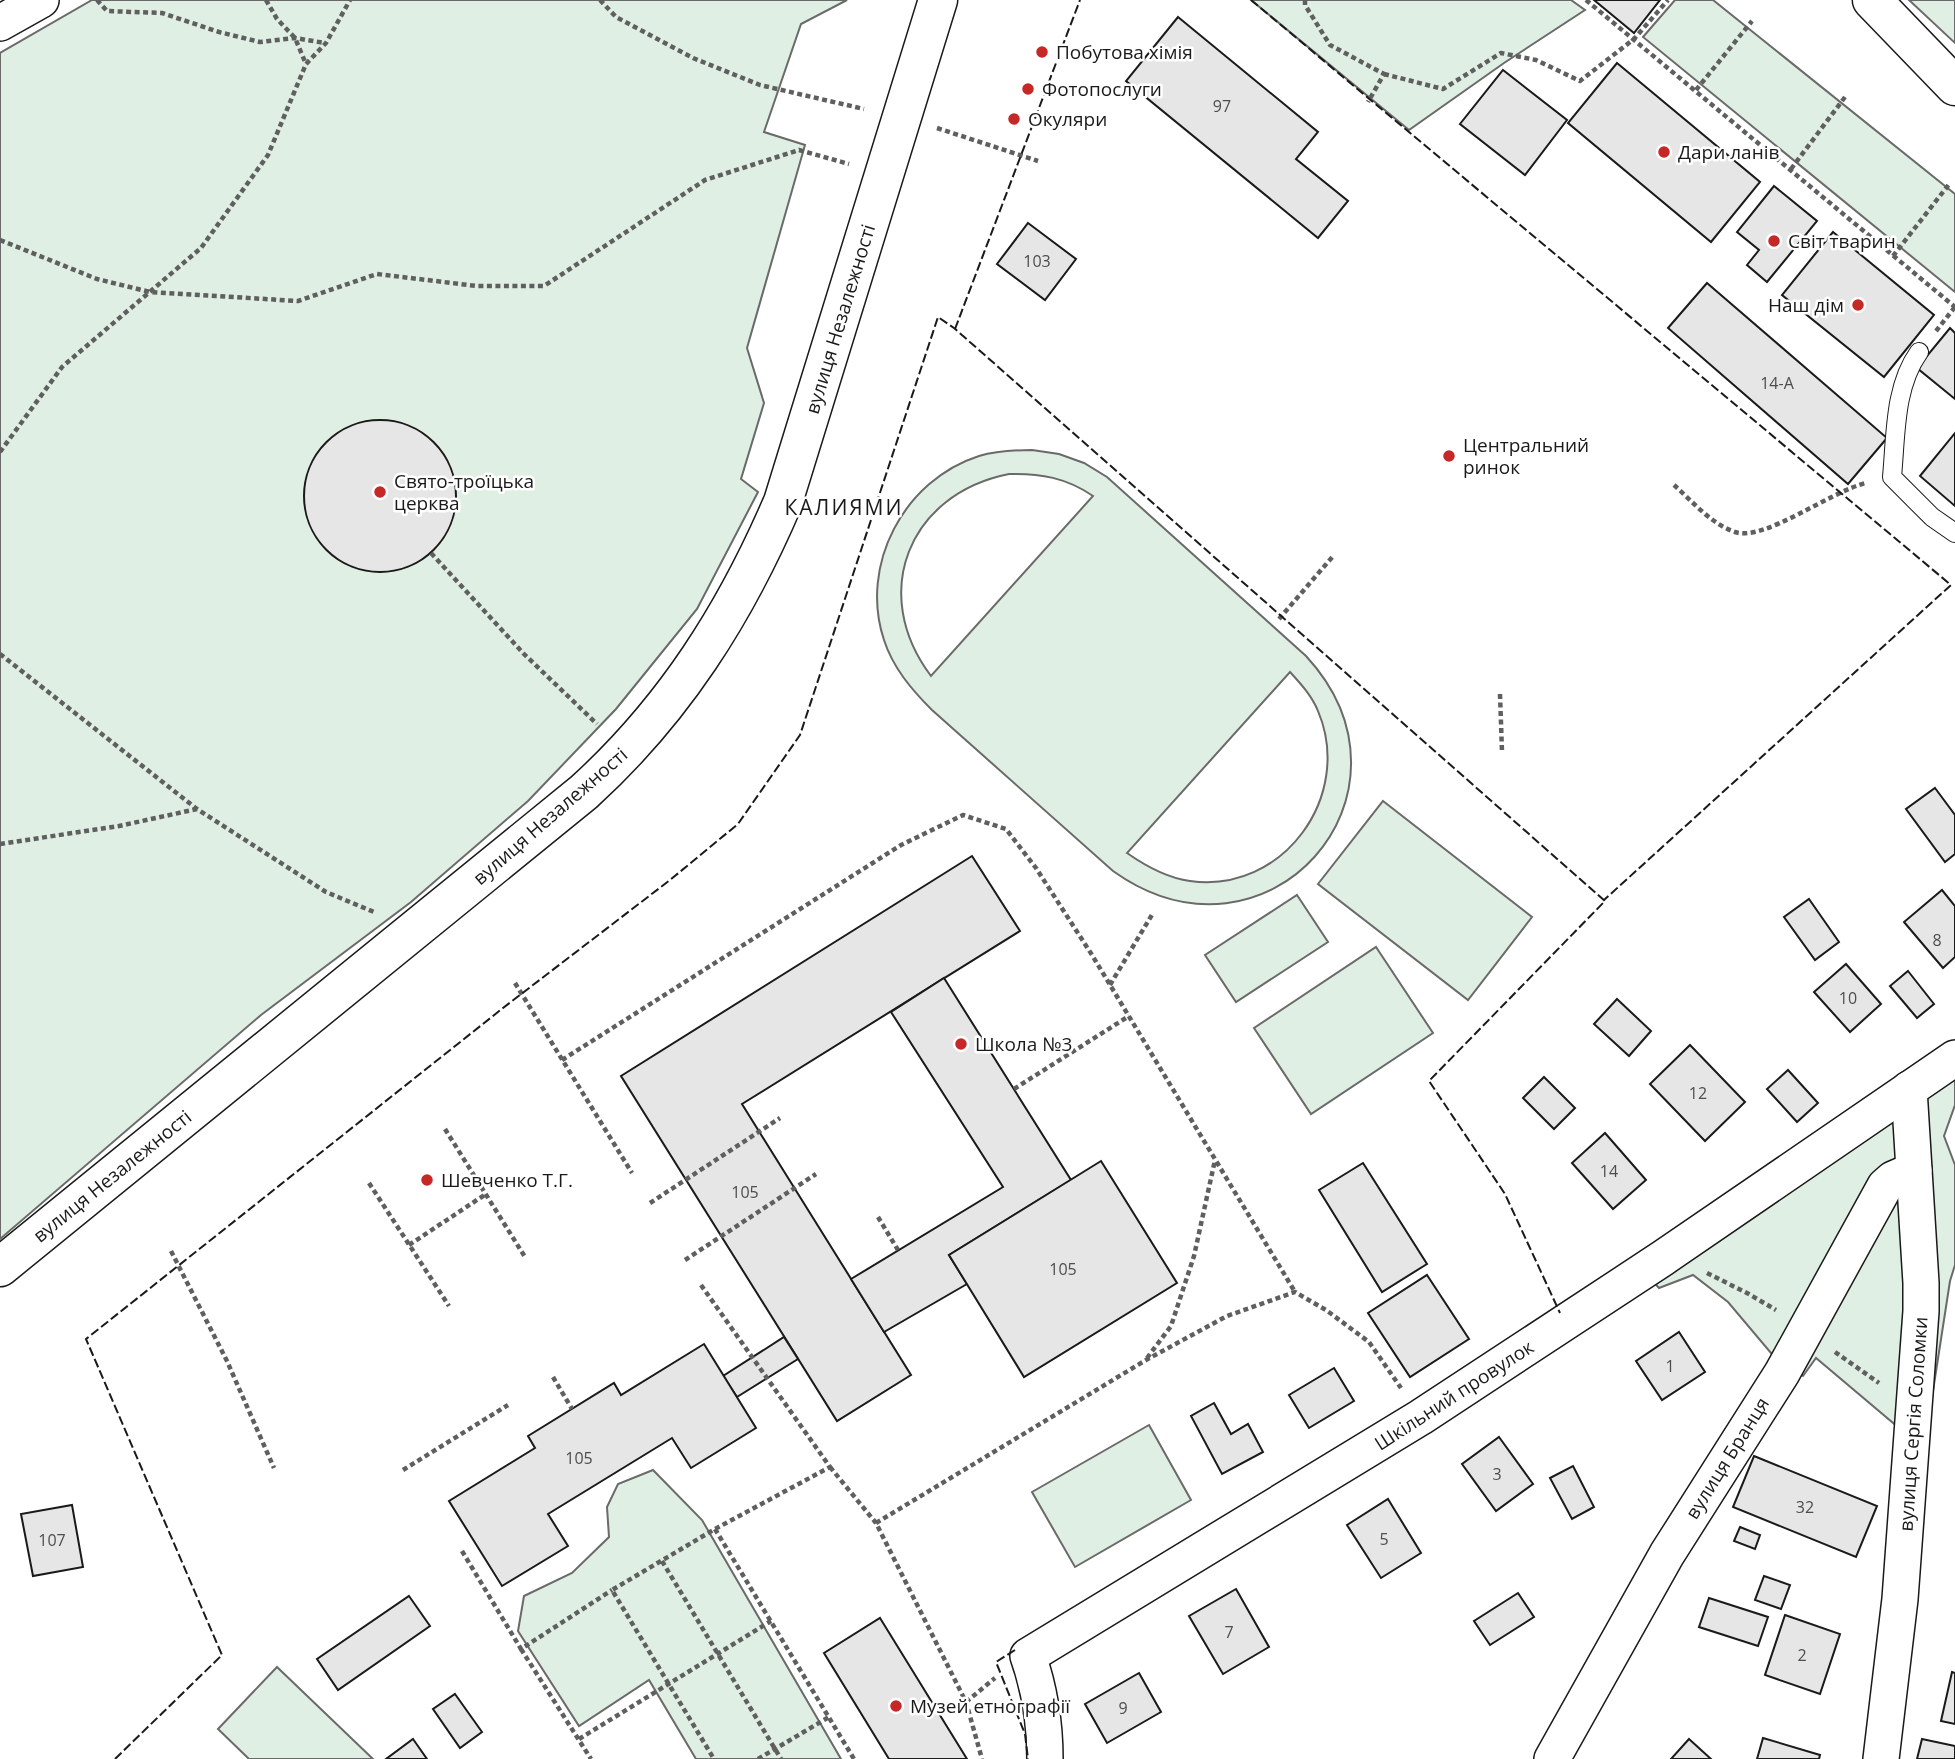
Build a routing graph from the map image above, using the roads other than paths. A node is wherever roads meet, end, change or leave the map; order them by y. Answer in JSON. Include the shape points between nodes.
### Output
{"nodes":[{"id":1,"x":41,"y":0,"type":"edge"},
{"id":2,"x":939,"y":0,"type":"edge"},
{"id":3,"x":1872,"y":0,"type":"edge"},
{"id":4,"x":0,"y":23,"type":"edge"},
{"id":5,"x":1955,"y":86,"type":"edge"},
{"id":6,"x":1919,"y":352,"type":"dead end"},
{"id":7,"x":1955,"y":533,"type":"edge"},
{"id":8,"x":1955,"y":1058,"type":"edge"},
{"id":9,"x":1909,"y":1089,"type":"junction"},
{"id":10,"x":1914,"y":1170,"type":"junction"},
{"id":11,"x":0,"y":1267,"type":"edge"},
{"id":12,"x":1045,"y":1759,"type":"edge"},
{"id":13,"x":1552,"y":1759,"type":"edge"},
{"id":14,"x":1881,"y":1759,"type":"edge"}],
"edges":[{"from":1,"to":4,"type":"street"},
{"from":2,"to":11,"type":"main road","name":"вулиця Незалежності","via":[[783,502],[749,579],[706,650],[626,751],[566,807]]},
{"from":3,"to":5,"type":"main road"},
{"from":6,"to":7,"type":"lane","via":[[1901,392],[1892,477]]},
{"from":8,"to":9,"type":"street","name":"Шкільний провулок"},
{"from":9,"to":10,"type":"street","name":"вулиця Сергія Соломки"},
{"from":9,"to":12,"type":"street","name":"Шкільний провулок","via":[[1421,1417],[1028,1656],[1042,1713]]},
{"from":10,"to":13,"type":"street","name":"вулиця Бранця","via":[[1885,1186],[1782,1373],[1667,1554]]},
{"from":10,"to":14,"type":"street","name":"вулиця Сергія Соломки","via":[[1921,1311],[1900,1599]]}]}
